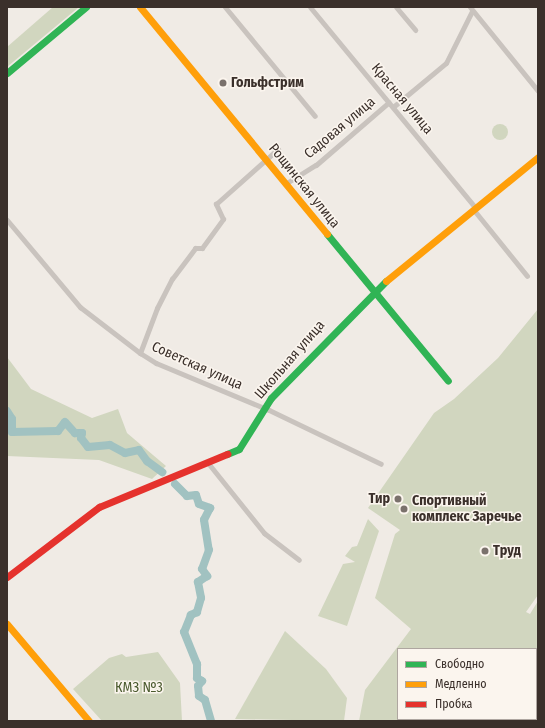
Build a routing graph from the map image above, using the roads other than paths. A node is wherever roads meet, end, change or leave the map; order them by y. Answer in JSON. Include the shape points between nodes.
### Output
{"nodes":[{"id":1,"x":86,"y":7,"type":"edge"},
{"id":2,"x":140,"y":7,"type":"edge"},
{"id":3,"x":225,"y":7,"type":"edge"},
{"id":4,"x":310,"y":7,"type":"edge"},
{"id":5,"x":396,"y":7,"type":"edge"},
{"id":6,"x":471,"y":9,"type":"edge"},
{"id":7,"x":415,"y":30,"type":"dead end"},
{"id":8,"x":7,"y":73,"type":"edge"},
{"id":9,"x":538,"y":91,"type":"edge"},
{"id":10,"x":391,"y":104,"type":"junction"},
{"id":11,"x":315,"y":116,"type":"dead end"},
{"id":12,"x":278,"y":149,"type":"dead end"},
{"id":13,"x":538,"y":157,"type":"edge"},
{"id":14,"x":267,"y":160,"type":"junction"},
{"id":15,"x":285,"y":184,"type":"junction"},
{"id":16,"x":474,"y":208,"type":"junction"},
{"id":17,"x":7,"y":220,"type":"edge"},
{"id":18,"x":527,"y":276,"type":"dead end"},
{"id":19,"x":373,"y":291,"type":"junction"},
{"id":20,"x":140,"y":353,"type":"junction"},
{"id":21,"x":448,"y":381,"type":"dead end"},
{"id":22,"x":264,"y":408,"type":"junction"},
{"id":23,"x":208,"y":463,"type":"junction"},
{"id":24,"x":381,"y":464,"type":"dead end"},
{"id":25,"x":299,"y":560,"type":"dead end"},
{"id":26,"x":7,"y":577,"type":"edge"},
{"id":27,"x":7,"y":624,"type":"edge"},
{"id":28,"x":89,"y":721,"type":"edge"}],
"edges":[{"from":1,"to":8,"type":"street"},
{"from":2,"to":14,"type":"street","name":"Рощинская улица"},
{"from":3,"to":11,"type":"street"},
{"from":4,"to":10,"type":"street","name":"Красная улица"},
{"from":5,"to":7,"type":"street"},
{"from":6,"to":9,"type":"street"},
{"from":6,"to":10,"type":"street","name":"Садовая улица","via":[[446,63]]},
{"from":10,"to":15,"type":"street","name":"Садовая улица","via":[[316,165]]},
{"from":10,"to":16,"type":"street","name":"Красная улица"},
{"from":12,"to":14,"type":"street"},
{"from":13,"to":16,"type":"street","name":"Школьная улица"},
{"from":14,"to":15,"type":"street","name":"Рощинская улица"},
{"from":14,"to":20,"type":"street","via":[[216,204],[223,219],[202,248],[195,248],[172,279],[157,308]]},
{"from":15,"to":19,"type":"street","name":"Рощинская улица"},
{"from":16,"to":18,"type":"street","name":"Красная улица"},
{"from":16,"to":19,"type":"street","name":"Школьная улица"},
{"from":17,"to":20,"type":"street","name":"Советская улица","via":[[80,306]]},
{"from":19,"to":21,"type":"street","name":"Рощинская улица"},
{"from":19,"to":22,"type":"street","name":"Школьная улица","via":[[279,388]]},
{"from":20,"to":22,"type":"street","name":"Советская улица","via":[[156,363]]},
{"from":22,"to":23,"type":"street","name":"Школьная улица","via":[[242,446]]},
{"from":22,"to":24,"type":"street","name":"Советская улица"},
{"from":23,"to":25,"type":"street","via":[[264,533]]},
{"from":23,"to":26,"type":"street","name":"Школьная улица","via":[[99,507]]},
{"from":27,"to":28,"type":"street"}]}
